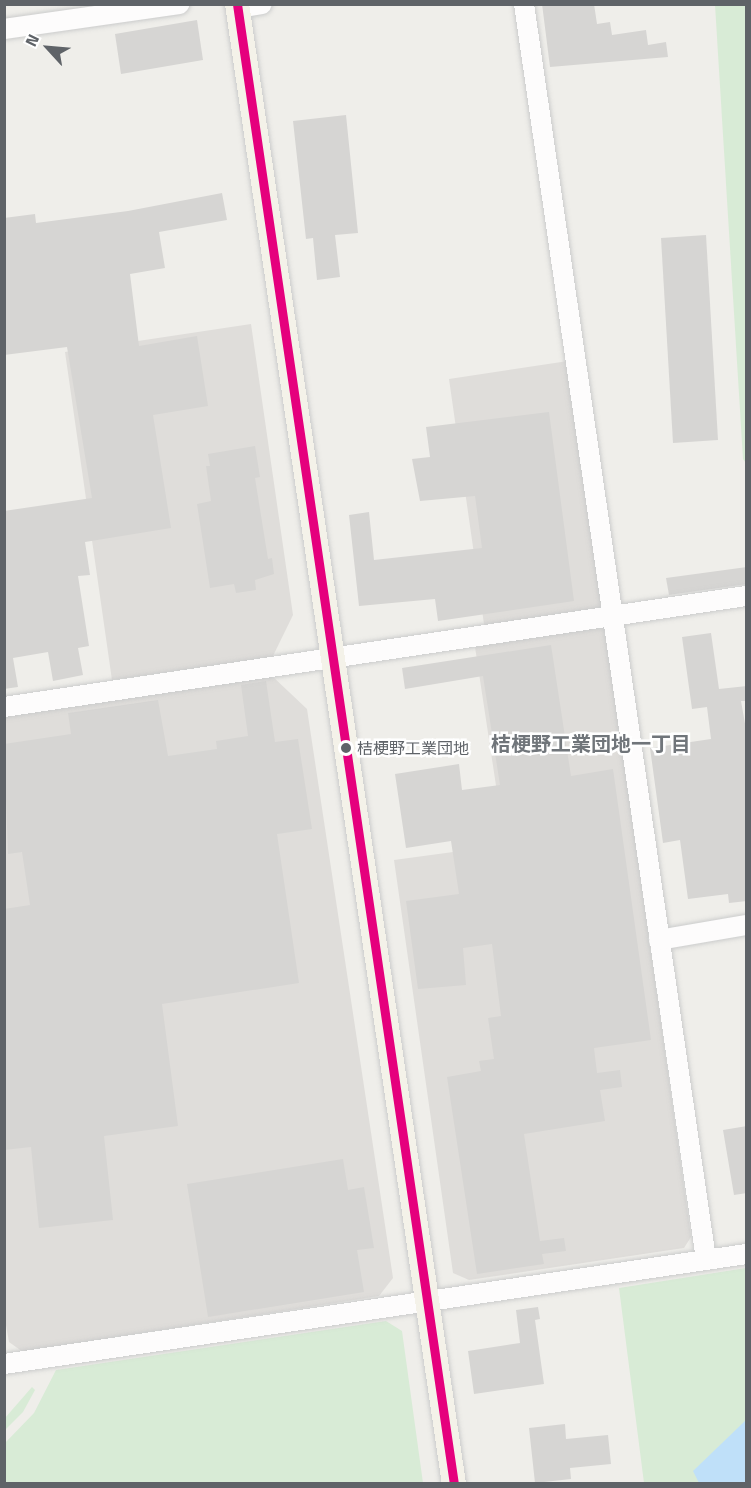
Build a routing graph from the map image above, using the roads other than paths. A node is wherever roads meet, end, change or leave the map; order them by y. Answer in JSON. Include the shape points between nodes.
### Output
{"nodes":[{"id":1,"x":179,"y":4,"type":"edge"},
{"id":2,"x":262,"y":4,"type":"edge"},
{"id":3,"x":525,"y":4,"type":"edge"},
{"id":4,"x":237,"y":6,"type":"edge"},
{"id":5,"x":4,"y":29,"type":"edge"},
{"id":6,"x":747,"y":596,"type":"edge"},
{"id":7,"x":613,"y":616,"type":"junction"},
{"id":8,"x":332,"y":659,"type":"junction"},
{"id":9,"x":4,"y":707,"type":"edge"},
{"id":10,"x":747,"y":926,"type":"edge"},
{"id":11,"x":659,"y":940,"type":"junction"},
{"id":12,"x":747,"y":1254,"type":"edge"},
{"id":13,"x":706,"y":1260,"type":"junction"},
{"id":14,"x":427,"y":1302,"type":"junction"},
{"id":15,"x":4,"y":1364,"type":"edge"},
{"id":16,"x":454,"y":1484,"type":"edge"}],
"edges":[{"from":1,"to":5,"type":"street"},
{"from":2,"to":4,"type":"street"},
{"from":3,"to":7,"type":"street"},
{"from":4,"to":8,"type":"main road"},
{"from":6,"to":7,"type":"street"},
{"from":7,"to":8,"type":"street"},
{"from":7,"to":11,"type":"street"},
{"from":8,"to":9,"type":"street"},
{"from":8,"to":14,"type":"main road"},
{"from":10,"to":11,"type":"street"},
{"from":11,"to":13,"type":"street"},
{"from":12,"to":13,"type":"street"},
{"from":13,"to":14,"type":"street"},
{"from":14,"to":15,"type":"street"},
{"from":14,"to":16,"type":"main road"}]}
